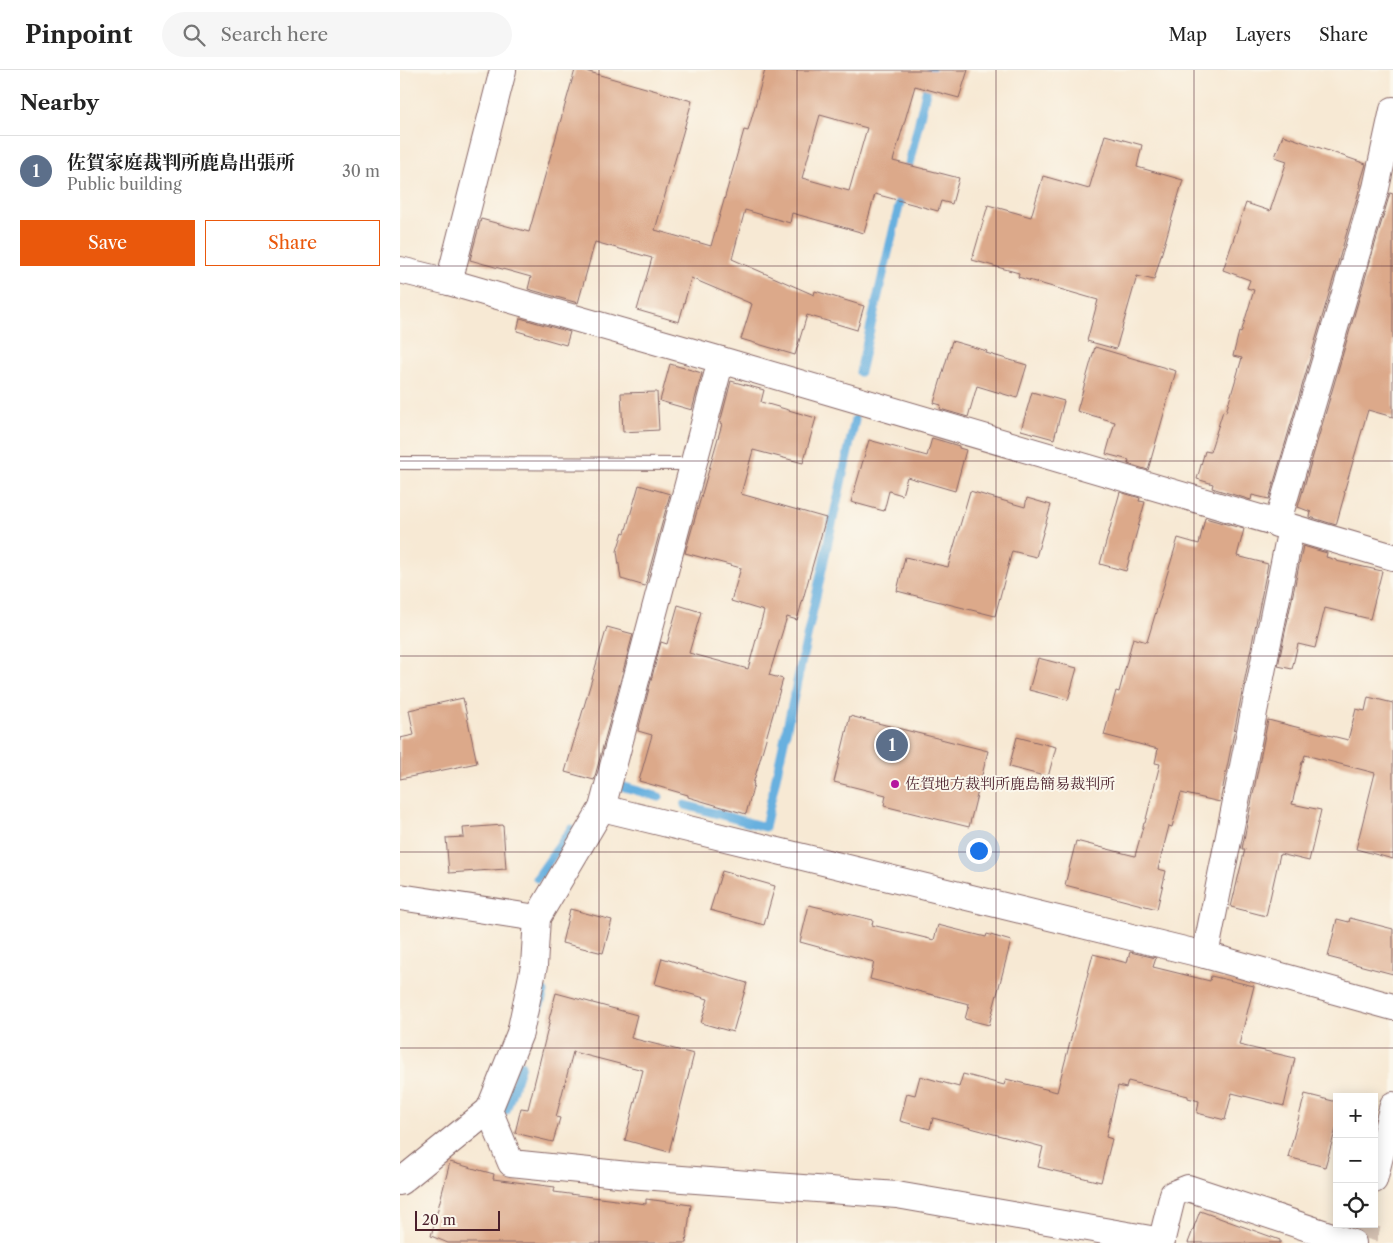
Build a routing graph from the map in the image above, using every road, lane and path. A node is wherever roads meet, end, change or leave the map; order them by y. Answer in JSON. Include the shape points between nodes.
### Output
{"nodes":[{"id":1,"x":503,"y":70,"type":"edge"},
{"id":2,"x":1393,"y":110,"type":"edge"},
{"id":3,"x":400,"y":270,"type":"edge"},
{"id":4,"x":449,"y":282,"type":"junction"},
{"id":5,"x":721,"y":360,"type":"junction"},
{"id":6,"x":400,"y":463,"type":"edge"},
{"id":7,"x":693,"y":464,"type":"junction"},
{"id":8,"x":1284,"y":526,"type":"junction"},
{"id":9,"x":1393,"y":557,"type":"edge"},
{"id":10,"x":602,"y":808,"type":"junction"},
{"id":11,"x":400,"y":897,"type":"edge"},
{"id":12,"x":537,"y":918,"type":"junction"},
{"id":13,"x":1205,"y":955,"type":"junction"},
{"id":14,"x":1393,"y":1007,"type":"edge"},
{"id":15,"x":1393,"y":1105,"type":"edge"},
{"id":16,"x":489,"y":1110,"type":"junction"},
{"id":17,"x":1378,"y":1164,"type":"edge"},
{"id":18,"x":400,"y":1182,"type":"edge"},
{"id":19,"x":1360,"y":1241,"type":"edge"},
{"id":20,"x":1161,"y":1242,"type":"edge"}],
"edges":[{"from":1,"to":4,"type":"street"},
{"from":2,"to":8,"type":"street","via":[[1376,188]]},
{"from":3,"to":4,"type":"street"},
{"from":4,"to":5,"type":"street"},
{"from":5,"to":7,"type":"street"},
{"from":5,"to":8,"type":"street"},
{"from":6,"to":7,"type":"lane"},
{"from":7,"to":10,"type":"street"},
{"from":8,"to":9,"type":"street"},
{"from":8,"to":13,"type":"street"},
{"from":10,"to":12,"type":"street"},
{"from":10,"to":13,"type":"street"},
{"from":11,"to":12,"type":"street"},
{"from":12,"to":16,"type":"street","via":[[534,966],[520,1033]]},
{"from":13,"to":14,"type":"street"},
{"from":15,"to":17,"type":"street"},
{"from":16,"to":18,"type":"street"},
{"from":16,"to":20,"type":"street","via":[[511,1163],[897,1195]]},
{"from":19,"to":20,"type":"street","via":[[1188,1188],[1173,1194]]}]}
